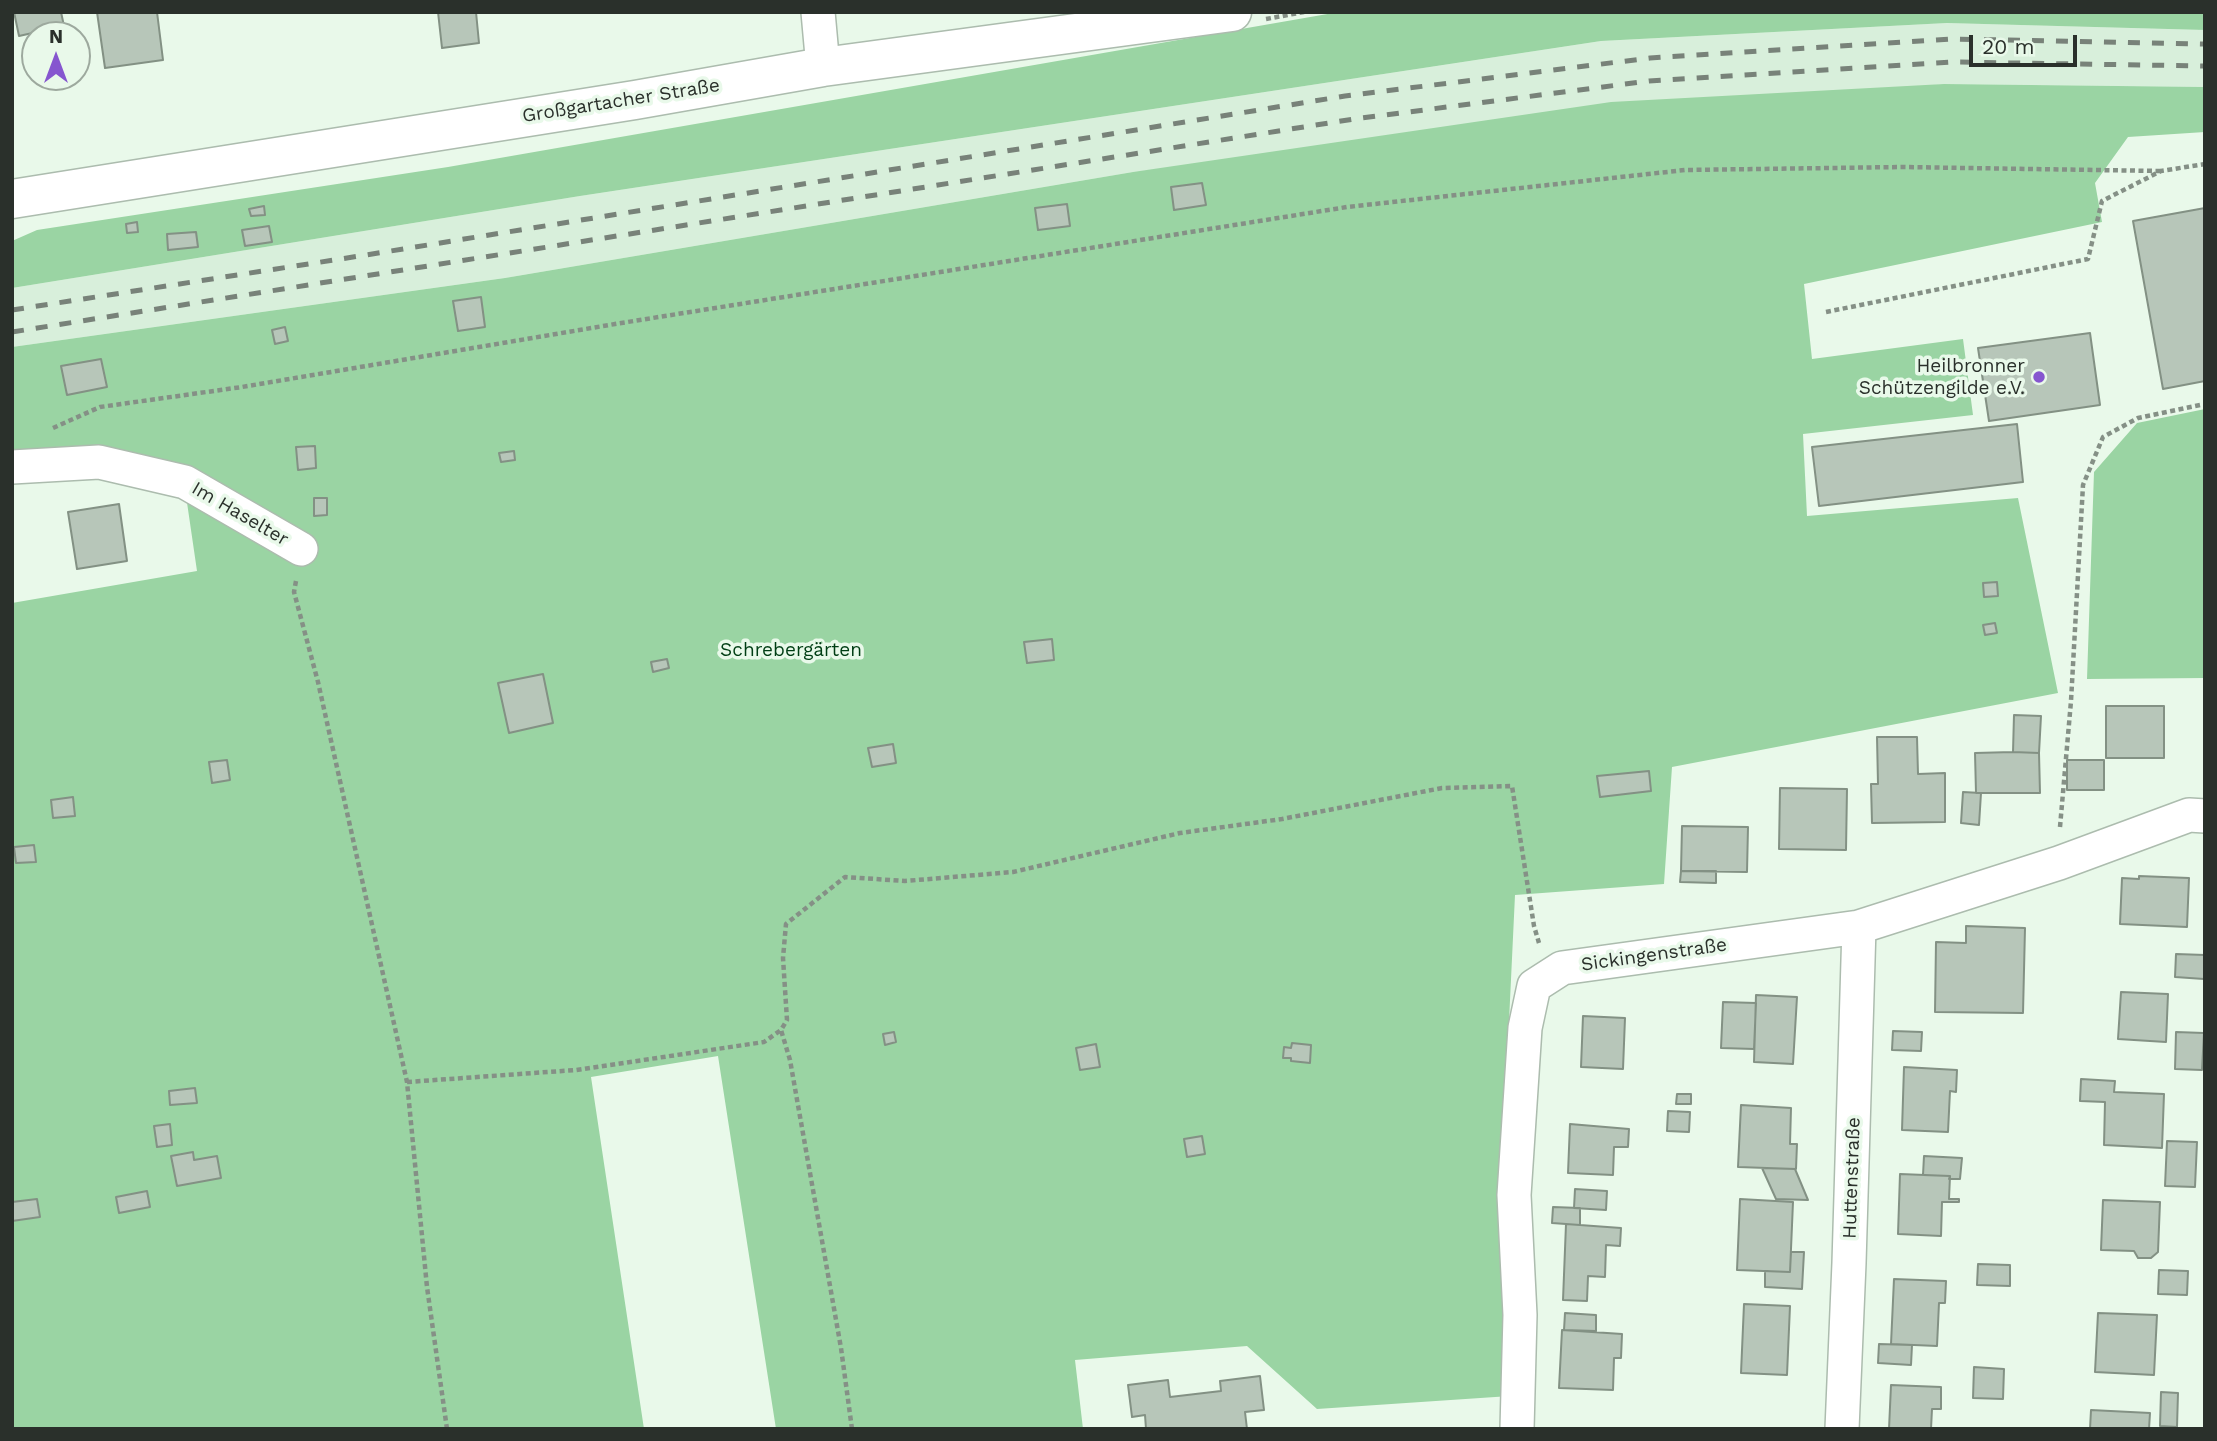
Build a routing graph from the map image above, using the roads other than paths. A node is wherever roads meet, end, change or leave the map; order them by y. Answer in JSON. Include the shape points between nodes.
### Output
{"nodes":[{"id":1,"x":818,"y":12,"type":"edge"},
{"id":2,"x":1232,"y":12,"type":"edge"},
{"id":3,"x":823,"y":67,"type":"junction"},
{"id":4,"x":12,"y":199,"type":"edge"},
{"id":5,"x":15,"y":466,"type":"edge"},
{"id":6,"x":301,"y":549,"type":"road end"},
{"id":7,"x":2205,"y":816,"type":"edge"},
{"id":8,"x":1859,"y":927,"type":"junction"},
{"id":9,"x":1517,"y":1429,"type":"edge"},
{"id":10,"x":1842,"y":1429,"type":"edge"}],
"edges":[{"from":1,"to":3,"type":"street"},
{"from":2,"to":3,"type":"main road","name":"Großgartacher Straße"},
{"from":3,"to":4,"type":"main road","name":"Großgartacher Straße"},
{"from":5,"to":6,"type":"street","name":"Im Haselter","via":[[99,463],[184,482]]},
{"from":7,"to":8,"type":"street","name":"Sickingenstraße","via":[[2189,815],[2059,863]]},
{"from":8,"to":9,"type":"street","name":"Sickingenstraße","via":[[1562,968],[1534,986],[1524,1042],[1514,1195],[1520,1315]]},
{"from":8,"to":10,"type":"street","name":"Huttenstraße"}]}
